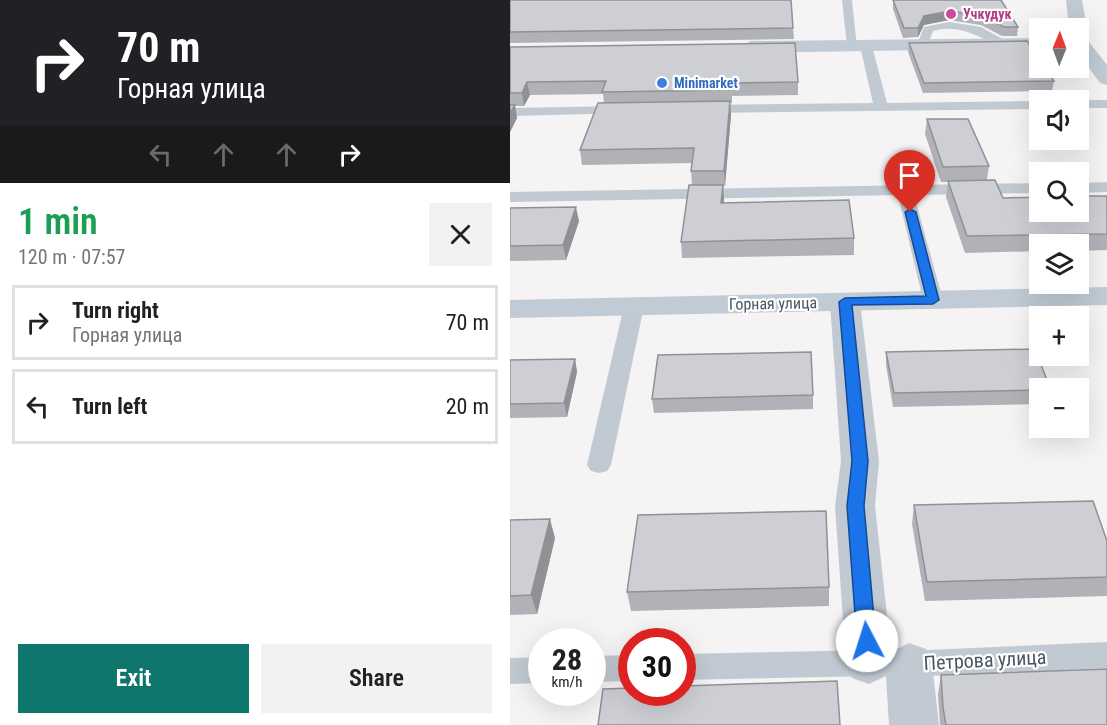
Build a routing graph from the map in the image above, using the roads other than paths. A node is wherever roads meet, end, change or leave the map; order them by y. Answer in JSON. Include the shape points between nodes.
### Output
{"nodes":[{"id":1,"x":847,"y":0,"type":"edge"},
{"id":2,"x":1074,"y":0,"type":"edge"},
{"id":3,"x":1078,"y":18,"type":"edge"},
{"id":4,"x":1029,"y":43,"type":"edge"},
{"id":5,"x":860,"y":46,"type":"junction"},
{"id":6,"x":735,"y":48,"type":"edge"},
{"id":7,"x":1089,"y":48,"type":"edge"},
{"id":8,"x":1107,"y":79,"type":"edge"},
{"id":9,"x":1089,"y":104,"type":"edge"},
{"id":10,"x":1107,"y":104,"type":"edge"},
{"id":11,"x":1029,"y":105,"type":"edge"},
{"id":12,"x":881,"y":107,"type":"junction"},
{"id":13,"x":642,"y":110,"type":"edge"},
{"id":14,"x":690,"y":110,"type":"edge"},
{"id":15,"x":510,"y":112,"type":"edge"},
{"id":16,"x":1107,"y":187,"type":"edge"},
{"id":17,"x":1029,"y":188,"type":"edge"},
{"id":18,"x":1089,"y":188,"type":"edge"},
{"id":19,"x":905,"y":190,"type":"junction"},
{"id":20,"x":510,"y":197,"type":"edge"},
{"id":21,"x":1107,"y":296,"type":"edge"},
{"id":22,"x":933,"y":300,"type":"junction"},
{"id":23,"x":845,"y":302,"type":"junction"},
{"id":24,"x":634,"y":306,"type":"junction"},
{"id":25,"x":510,"y":309,"type":"edge"},
{"id":26,"x":599,"y":465,"type":"dead end"},
{"id":27,"x":1107,"y":655,"type":"edge"},
{"id":28,"x":889,"y":663,"type":"junction"},
{"id":29,"x":696,"y":667,"type":"edge"},
{"id":30,"x":528,"y":670,"type":"edge"},
{"id":31,"x":510,"y":671,"type":"edge"},
{"id":32,"x":914,"y":725,"type":"edge"}],
"edges":[{"from":1,"to":5,"type":"lane"},
{"from":2,"to":3,"type":"street"},
{"from":4,"to":5,"type":"street"},
{"from":5,"to":6,"type":"street"},
{"from":5,"to":12,"type":"lane"},
{"from":7,"to":8,"type":"street"},
{"from":9,"to":10,"type":"lane"},
{"from":11,"to":12,"type":"lane"},
{"from":12,"to":14,"type":"lane"},
{"from":13,"to":15,"type":"lane"},
{"from":16,"to":18,"type":"lane"},
{"from":17,"to":19,"type":"lane"},
{"from":19,"to":20,"type":"lane"},
{"from":19,"to":22,"type":"lane"},
{"from":21,"to":22,"type":"street","name":"Горная улица"},
{"from":22,"to":23,"type":"street","name":"Горная улица"},
{"from":23,"to":24,"type":"street","name":"Горная улица"},
{"from":23,"to":28,"type":"street","via":[[860,461],[855,506]]},
{"from":24,"to":25,"type":"street","name":"Горная улица"},
{"from":24,"to":26,"type":"lane"},
{"from":27,"to":28,"type":"lane","name":"Петрова улица"},
{"from":28,"to":29,"type":"lane","name":"Петрова улица"},
{"from":28,"to":32,"type":"street"},
{"from":30,"to":31,"type":"lane"}]}
